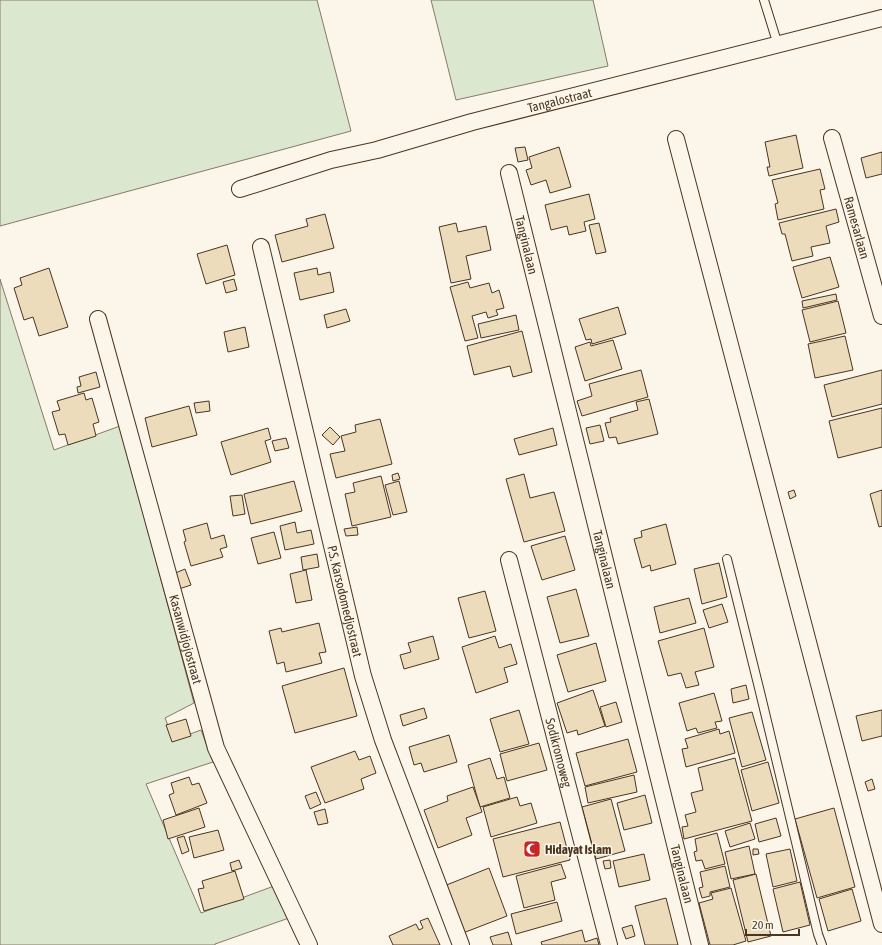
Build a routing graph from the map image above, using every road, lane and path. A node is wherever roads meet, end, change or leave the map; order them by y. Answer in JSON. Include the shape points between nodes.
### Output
{"nodes":[{"id":1,"x":764,"y":0,"type":"edge"},
{"id":2,"x":882,"y":18,"type":"edge"},
{"id":3,"x":778,"y":45,"type":"junction"},
{"id":4,"x":832,"y":138,"type":"dead end"},
{"id":5,"x":676,"y":139,"type":"dead end"},
{"id":6,"x":509,"y":173,"type":"dead end"},
{"id":7,"x":240,"y":189,"type":"dead end"},
{"id":8,"x":261,"y":247,"type":"dead end"},
{"id":9,"x":882,"y":316,"type":"edge"},
{"id":10,"x":98,"y":320,"type":"dead end"},
{"id":11,"x":727,"y":559,"type":"dead end"},
{"id":12,"x":509,"y":560,"type":"dead end"},
{"id":13,"x":882,"y":924,"type":"edge"},
{"id":14,"x":309,"y":945,"type":"edge"},
{"id":15,"x":462,"y":945,"type":"edge"},
{"id":16,"x":609,"y":945,"type":"edge"},
{"id":17,"x":700,"y":945,"type":"edge"},
{"id":18,"x":822,"y":945,"type":"edge"}],
"edges":[{"from":1,"to":3,"type":"lane"},
{"from":2,"to":3,"type":"street","name":"Tangalostraat"},
{"from":3,"to":7,"type":"street","name":"Tangalostraat","via":[[472,122],[377,150],[331,160]]},
{"from":4,"to":9,"type":"street","name":"Ramesarlaan"},
{"from":5,"to":13,"type":"street"},
{"from":6,"to":17,"type":"street","name":"Tanginalaan"},
{"from":8,"to":15,"type":"street","name":"P.S. Karsodomedjostraat","via":[[364,676],[383,740]]},
{"from":10,"to":14,"type":"street","name":"Kasanwidjojostraat","via":[[216,748]]},
{"from":11,"to":18,"type":"lane"},
{"from":12,"to":16,"type":"street","name":"Sodikromoweg"}]}
